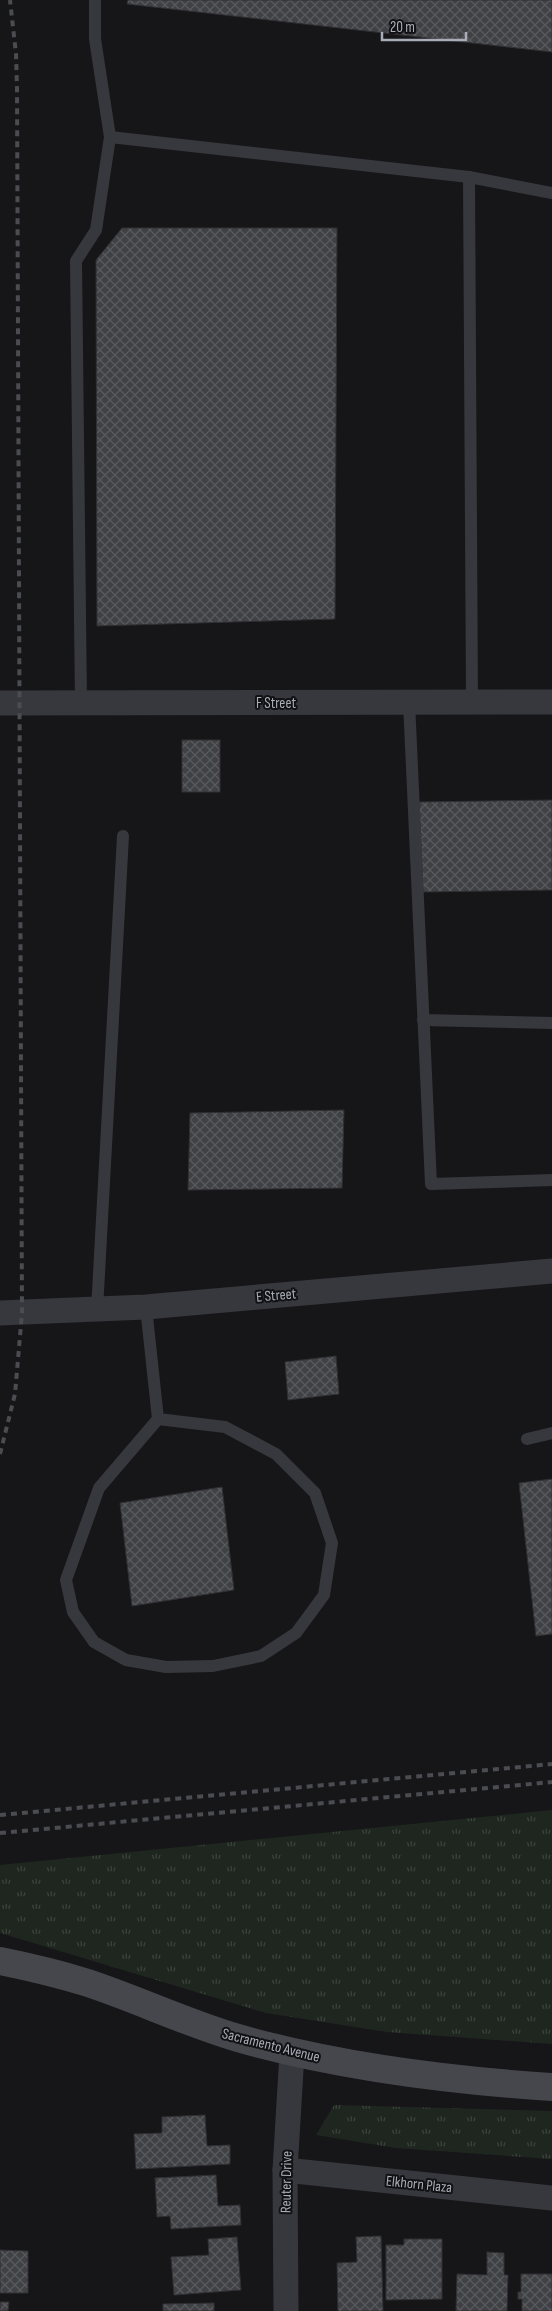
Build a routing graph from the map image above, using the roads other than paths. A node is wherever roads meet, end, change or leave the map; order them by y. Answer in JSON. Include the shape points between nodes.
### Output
{"nodes":[{"id":1,"x":95,"y":0,"type":"edge"},
{"id":2,"x":110,"y":137,"type":"junction"},
{"id":3,"x":469,"y":177,"type":"junction"},
{"id":4,"x":552,"y":193,"type":"edge"},
{"id":5,"x":409,"y":702,"type":"junction"},
{"id":6,"x":472,"y":702,"type":"junction"},
{"id":7,"x":552,"y":702,"type":"edge"},
{"id":8,"x":0,"y":703,"type":"edge"},
{"id":9,"x":81,"y":704,"type":"junction"},
{"id":10,"x":123,"y":836,"type":"dead end"},
{"id":11,"x":423,"y":1020,"type":"junction"},
{"id":12,"x":552,"y":1023,"type":"edge"},
{"id":13,"x":552,"y":1180,"type":"edge"},
{"id":14,"x":552,"y":1271,"type":"edge"},
{"id":15,"x":146,"y":1307,"type":"junction"},
{"id":16,"x":97,"y":1310,"type":"junction"},
{"id":17,"x":0,"y":1313,"type":"edge"},
{"id":18,"x":158,"y":1419,"type":"junction"},
{"id":19,"x":552,"y":1433,"type":"edge"},
{"id":20,"x":527,"y":1439,"type":"dead end"},
{"id":21,"x":0,"y":1960,"type":"edge"},
{"id":22,"x":292,"y":2053,"type":"junction"},
{"id":23,"x":552,"y":2087,"type":"edge"},
{"id":24,"x":285,"y":2170,"type":"junction"},
{"id":25,"x":552,"y":2198,"type":"edge"},
{"id":26,"x":286,"y":2311,"type":"edge"}],
"edges":[{"from":1,"to":2,"type":"lane","via":[[95,39]]},
{"from":2,"to":3,"type":"lane"},
{"from":2,"to":9,"type":"lane","via":[[96,230],[76,261]]},
{"from":3,"to":4,"type":"lane"},
{"from":3,"to":6,"type":"lane"},
{"from":5,"to":6,"type":"street","name":"F Street"},
{"from":5,"to":9,"type":"street","name":"F Street"},
{"from":5,"to":11,"type":"lane"},
{"from":6,"to":7,"type":"street","name":"F Street"},
{"from":8,"to":9,"type":"street","name":"F Street"},
{"from":10,"to":16,"type":"lane"},
{"from":11,"to":12,"type":"lane"},
{"from":11,"to":13,"type":"lane","via":[[431,1184]]},
{"from":14,"to":15,"type":"street","name":"E Street"},
{"from":15,"to":16,"type":"street","name":"E Street"},
{"from":15,"to":18,"type":"lane"},
{"from":16,"to":17,"type":"street","name":"E Street"},
{"from":18,"to":18,"type":"lane","via":[[99,1488],[66,1580],[73,1612],[94,1642],[126,1660],[166,1667],[213,1666],[261,1656],[296,1633],[324,1594],[332,1543],[314,1493],[276,1454],[225,1427]]},
{"from":19,"to":20,"type":"lane"},
{"from":21,"to":22,"type":"main road","name":"Sacramento Avenue","via":[[89,1984],[185,2020]]},
{"from":22,"to":23,"type":"main road","name":"Sacramento Avenue","via":[[399,2072]]},
{"from":22,"to":24,"type":"street","name":"Reuter Drive"},
{"from":24,"to":25,"type":"street","name":"Elkhorn Plaza"},
{"from":24,"to":26,"type":"street","name":"Reuter Drive"}]}
